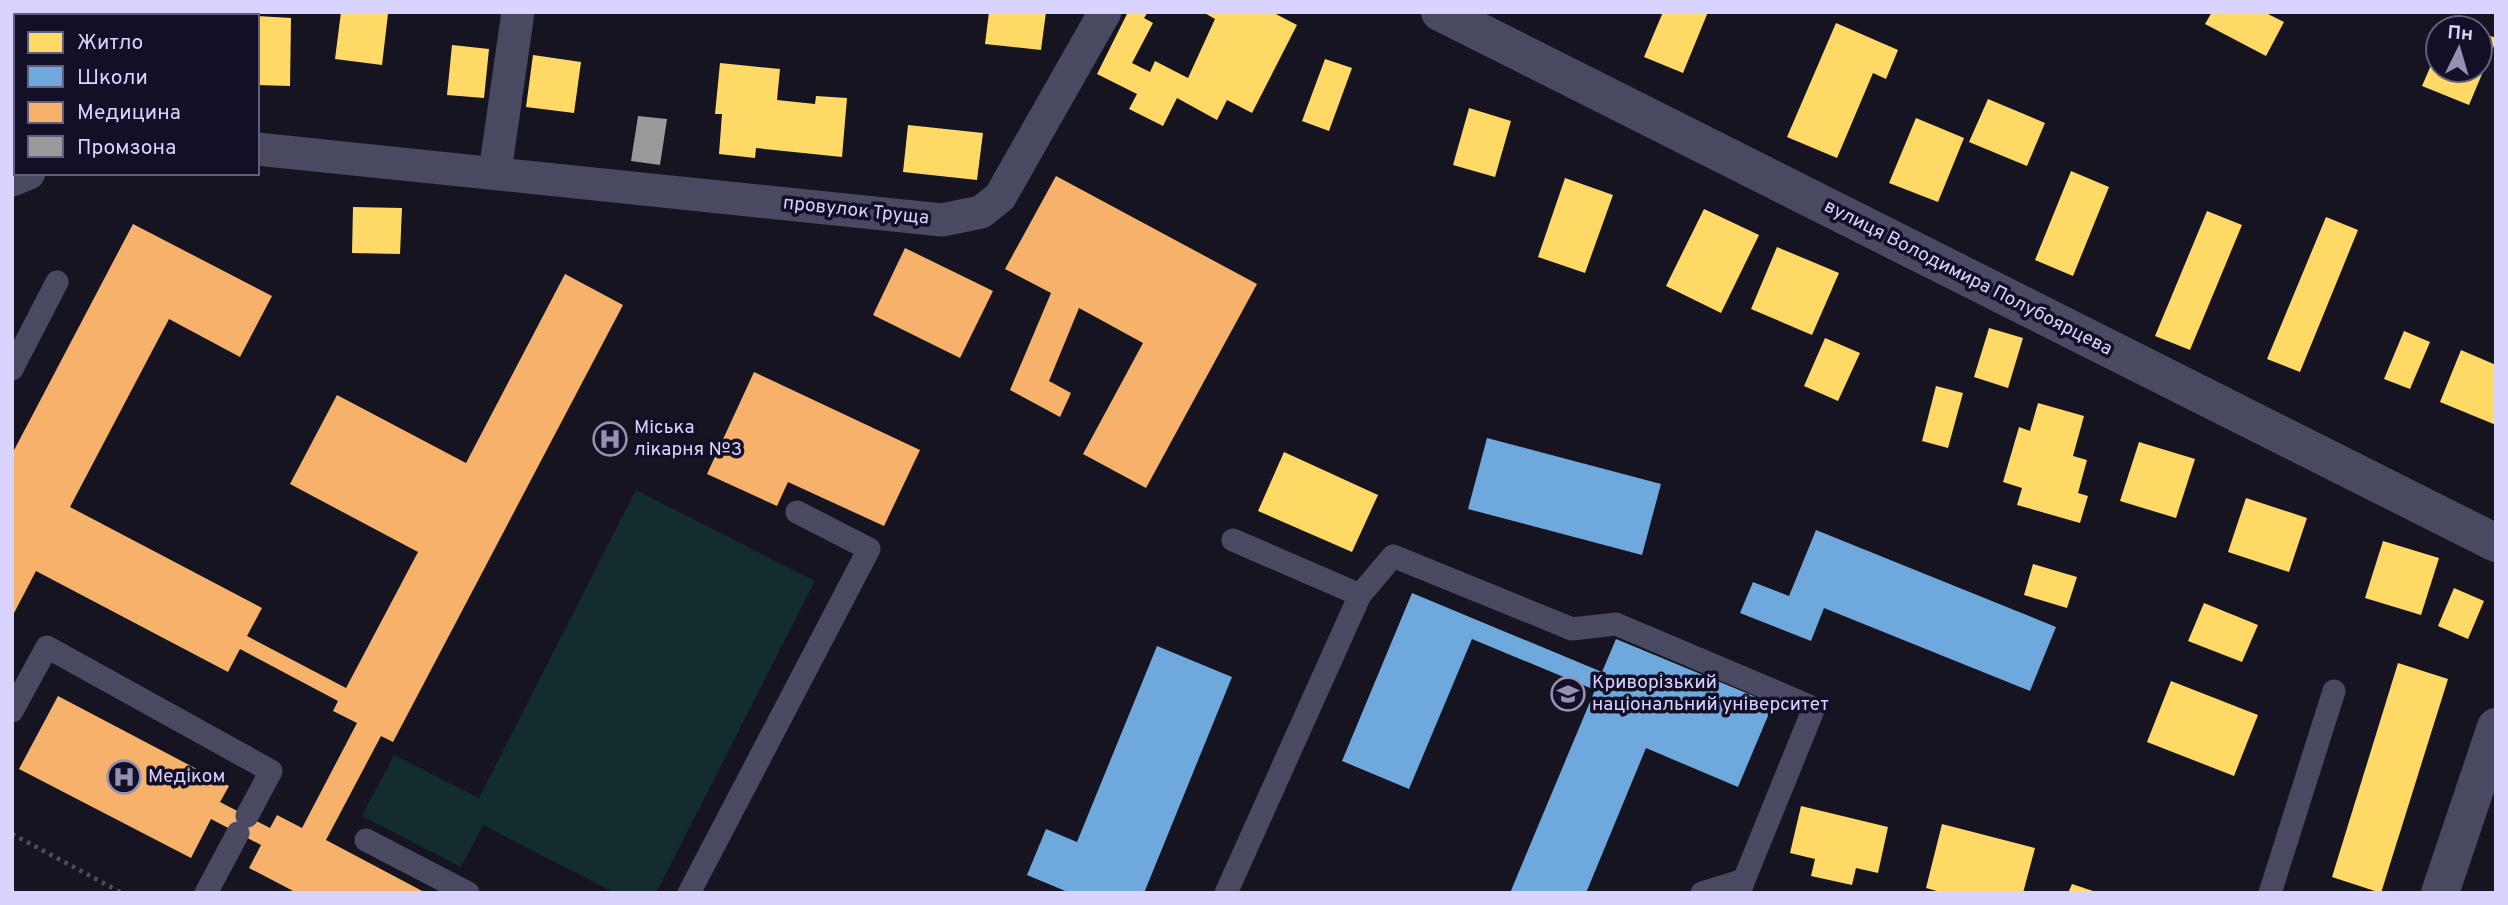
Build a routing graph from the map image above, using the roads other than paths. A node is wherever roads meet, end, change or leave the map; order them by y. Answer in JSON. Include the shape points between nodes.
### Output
{"nodes":[{"id":1,"x":518,"y":12,"type":"edge"},
{"id":2,"x":1105,"y":12,"type":"edge"},
{"id":3,"x":1440,"y":12,"type":"edge"},
{"id":4,"x":259,"y":149,"type":"edge"},
{"id":5,"x":495,"y":172,"type":"junction"},
{"id":6,"x":57,"y":282,"type":"dead end"},
{"id":7,"x":12,"y":369,"type":"edge"},
{"id":8,"x":797,"y":512,"type":"dead end"},
{"id":9,"x":1233,"y":540,"type":"dead end"},
{"id":10,"x":2496,"y":543,"type":"edge"},
{"id":11,"x":1360,"y":595,"type":"junction"},
{"id":12,"x":2334,"y":691,"type":"dead end"},
{"id":13,"x":12,"y":711,"type":"edge"},
{"id":14,"x":2496,"y":727,"type":"edge"},
{"id":15,"x":366,"y":840,"type":"dead end"},
{"id":16,"x":1742,"y":886,"type":"edge"},
{"id":17,"x":206,"y":893,"type":"edge"},
{"id":18,"x":468,"y":893,"type":"edge"},
{"id":19,"x":689,"y":893,"type":"edge"},
{"id":20,"x":1226,"y":893,"type":"edge"},
{"id":21,"x":1702,"y":893,"type":"edge"},
{"id":22,"x":2270,"y":893,"type":"edge"},
{"id":23,"x":2440,"y":893,"type":"edge"}],
"edges":[{"from":1,"to":5,"type":"street"},
{"from":2,"to":5,"type":"street","name":"провулок Труща","via":[[1014,176],[1000,197],[981,212],[942,220],[903,217]]},
{"from":3,"to":10,"type":"street","name":"вулиця Володимира Полубоярцева"},
{"from":4,"to":5,"type":"street","name":"провулок Труща"},
{"from":6,"to":7,"type":"lane"},
{"from":8,"to":19,"type":"lane","via":[[869,549]]},
{"from":9,"to":11,"type":"lane"},
{"from":11,"to":16,"type":"lane","via":[[1393,556],[1572,629],[1616,624],[1814,708]]},
{"from":11,"to":20,"type":"lane"},
{"from":12,"to":22,"type":"lane"},
{"from":13,"to":17,"type":"lane","via":[[47,647],[271,771]]},
{"from":14,"to":23,"type":"street"},
{"from":15,"to":18,"type":"lane"},
{"from":16,"to":21,"type":"lane"}]}
